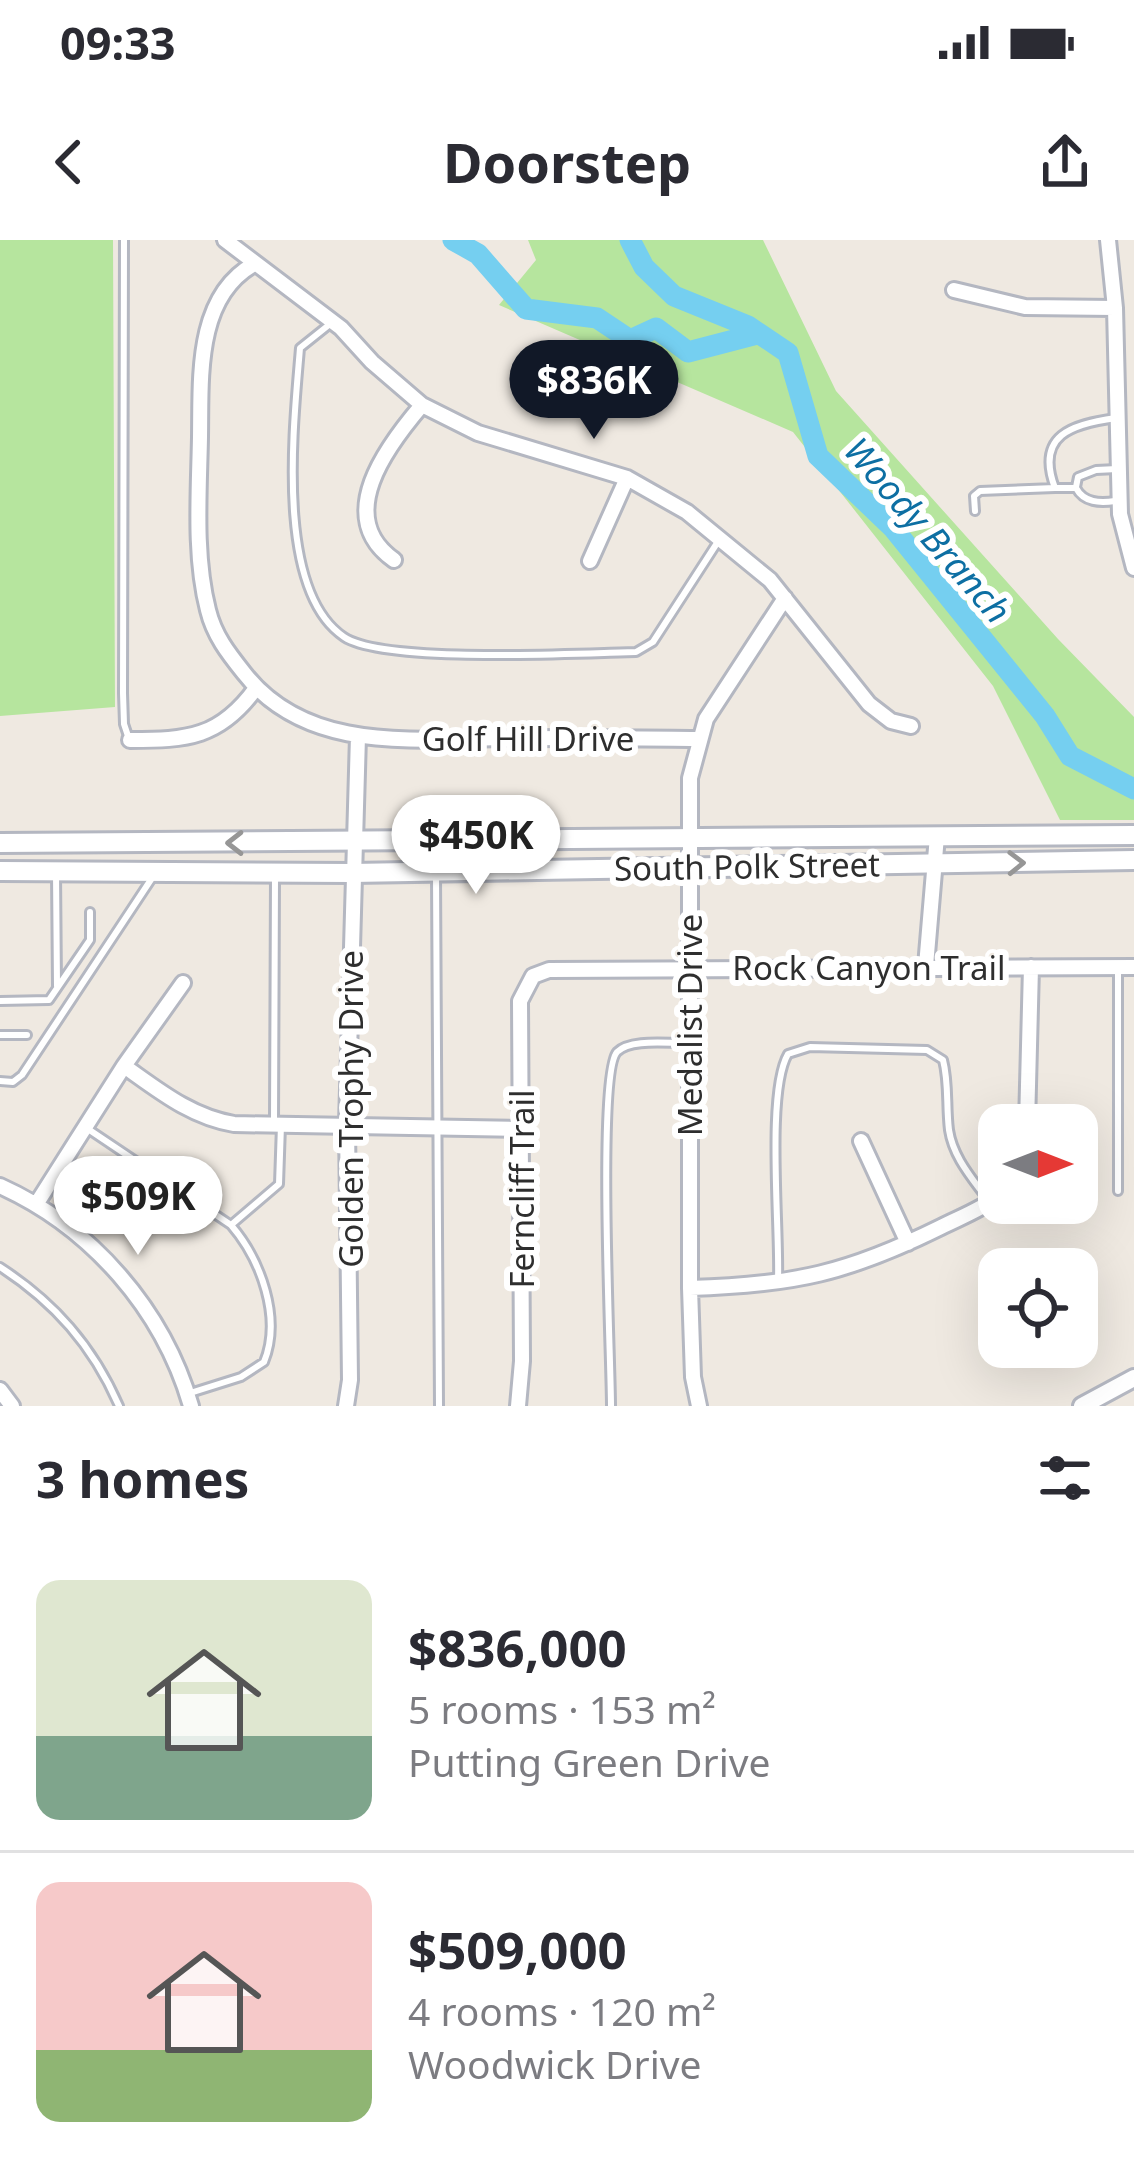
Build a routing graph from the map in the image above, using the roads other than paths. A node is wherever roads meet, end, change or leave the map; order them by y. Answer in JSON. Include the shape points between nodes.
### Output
{"nodes":[{"id":1,"x":124,"y":240,"type":"edge"},
{"id":2,"x":225,"y":240,"type":"edge"},
{"id":3,"x":1108,"y":240,"type":"edge"},
{"id":4,"x":254,"y":264,"type":"junction"},
{"id":5,"x":954,"y":290,"type":"dead end"},
{"id":6,"x":1115,"y":308,"type":"junction"},
{"id":7,"x":333,"y":322,"type":"junction"},
{"id":8,"x":422,"y":405,"type":"junction"},
{"id":9,"x":1116,"y":418,"type":"junction"},
{"id":10,"x":1117,"y":469,"type":"junction"},
{"id":11,"x":627,"y":478,"type":"junction"},
{"id":12,"x":1055,"y":488,"type":"junction"},
{"id":13,"x":1076,"y":488,"type":"junction"},
{"id":14,"x":1119,"y":501,"type":"junction"},
{"id":15,"x":975,"y":511,"type":"dead end"},
{"id":16,"x":721,"y":537,"type":"junction"},
{"id":17,"x":394,"y":560,"type":"dead end"},
{"id":18,"x":590,"y":561,"type":"dead end"},
{"id":19,"x":1134,"y":568,"type":"edge"},
{"id":20,"x":785,"y":598,"type":"junction"},
{"id":21,"x":256,"y":688,"type":"junction"},
{"id":22,"x":911,"y":726,"type":"dead end"},
{"id":23,"x":358,"y":736,"type":"junction"},
{"id":24,"x":698,"y":739,"type":"junction"},
{"id":25,"x":130,"y":740,"type":"joint"},
{"id":26,"x":1134,"y":835,"type":"edge"},
{"id":27,"x":937,"y":836,"type":"junction"},
{"id":28,"x":689,"y":838,"type":"junction"},
{"id":29,"x":0,"y":843,"type":"edge"},
{"id":30,"x":352,"y":843,"type":"junction"},
{"id":31,"x":1134,"y":860,"type":"edge"},
{"id":32,"x":937,"y":865,"type":"junction"},
{"id":33,"x":689,"y":866,"type":"junction"},
{"id":34,"x":0,"y":871,"type":"edge"},
{"id":35,"x":56,"y":871,"type":"junction"},
{"id":36,"x":436,"y":871,"type":"junction"},
{"id":37,"x":156,"y":872,"type":"junction"},
{"id":38,"x":275,"y":872,"type":"junction"},
{"id":39,"x":352,"y":873,"type":"junction"},
{"id":40,"x":90,"y":912,"type":"dead end"},
{"id":41,"x":689,"y":967,"type":"junction"},
{"id":42,"x":926,"y":967,"type":"junction"},
{"id":43,"x":1031,"y":967,"type":"junction"},
{"id":44,"x":1126,"y":967,"type":"edge"},
{"id":45,"x":533,"y":976,"type":"joint"},
{"id":46,"x":183,"y":983,"type":"dead end"},
{"id":47,"x":57,"y":989,"type":"junction"},
{"id":48,"x":0,"y":1001,"type":"edge"},
{"id":49,"x":0,"y":1035,"type":"edge"},
{"id":50,"x":27,"y":1035,"type":"dead end"},
{"id":51,"x":689,"y":1043,"type":"junction"},
{"id":52,"x":124,"y":1066,"type":"junction"},
{"id":53,"x":0,"y":1081,"type":"edge"},
{"id":54,"x":1028,"y":1104,"type":"edge"},
{"id":55,"x":347,"y":1124,"type":"junction"},
{"id":56,"x":278,"y":1125,"type":"junction"},
{"id":57,"x":437,"y":1126,"type":"junction"},
{"id":58,"x":86,"y":1127,"type":"junction"},
{"id":59,"x":522,"y":1129,"type":"junction"},
{"id":60,"x":860,"y":1141,"type":"dead end"},
{"id":61,"x":978,"y":1181,"type":"edge"},
{"id":62,"x":0,"y":1186,"type":"edge"},
{"id":63,"x":1118,"y":1192,"type":"dead end"},
{"id":64,"x":38,"y":1203,"type":"junction"},
{"id":65,"x":978,"y":1207,"type":"edge"},
{"id":66,"x":231,"y":1225,"type":"junction"},
{"id":67,"x":908,"y":1244,"type":"junction"},
{"id":68,"x":0,"y":1267,"type":"edge"},
{"id":69,"x":778,"y":1284,"type":"junction"},
{"id":70,"x":690,"y":1288,"type":"junction"},
{"id":71,"x":1134,"y":1378,"type":"edge"},
{"id":72,"x":0,"y":1390,"type":"edge"},
{"id":73,"x":189,"y":1400,"type":"edge"},
{"id":74,"x":12,"y":1406,"type":"edge"},
{"id":75,"x":119,"y":1406,"type":"edge"},
{"id":76,"x":346,"y":1406,"type":"edge"},
{"id":77,"x":440,"y":1406,"type":"edge"},
{"id":78,"x":518,"y":1406,"type":"edge"},
{"id":79,"x":611,"y":1406,"type":"edge"},
{"id":80,"x":699,"y":1406,"type":"edge"},
{"id":81,"x":1082,"y":1406,"type":"edge"}],
"edges":[{"from":1,"to":25,"type":"lane","via":[[123,693]]},
{"from":2,"to":4,"type":"street"},
{"from":3,"to":6,"type":"street"},
{"from":4,"to":7,"type":"street"},
{"from":4,"to":21,"type":"street","via":[[225,286],[212,316],[200,444],[208,613]]},
{"from":5,"to":6,"type":"street","via":[[1025,307]]},
{"from":6,"to":9,"type":"street"},
{"from":7,"to":8,"type":"street"},
{"from":7,"to":16,"type":"lane","via":[[300,348],[295,546],[312,603],[344,638],[432,654],[636,652],[652,642]]},
{"from":8,"to":11,"type":"street","via":[[495,439]]},
{"from":8,"to":17,"type":"street","via":[[378,465],[366,510],[371,536]]},
{"from":9,"to":10,"type":"street"},
{"from":9,"to":12,"type":"lane","via":[[1060,436],[1049,461]]},
{"from":10,"to":13,"type":"lane","via":[[1078,477]]},
{"from":10,"to":14,"type":"street"},
{"from":11,"to":16,"type":"street"},
{"from":11,"to":18,"type":"street"},
{"from":12,"to":13,"type":"lane"},
{"from":12,"to":15,"type":"lane","via":[[980,491]]},
{"from":13,"to":14,"type":"lane","via":[[1083,498]]},
{"from":14,"to":19,"type":"street"},
{"from":16,"to":20,"type":"street"},
{"from":20,"to":22,"type":"street","via":[[869,704]]},
{"from":20,"to":24,"type":"street","name":"Medalist Drive"},
{"from":21,"to":23,"type":"street","via":[[298,719]]},
{"from":21,"to":25,"type":"street","via":[[230,718],[202,733]]},
{"from":23,"to":24,"type":"street","name":"Golf Hill Drive"},
{"from":23,"to":30,"type":"street","name":"Golden Trophy Drive"},
{"from":24,"to":28,"type":"street","name":"Medalist Drive"},
{"from":26,"to":27,"type":"main road","name":"South Polk Street"},
{"from":27,"to":28,"type":"main road","name":"South Polk Street"},
{"from":27,"to":32,"type":"street"},
{"from":28,"to":30,"type":"main road","name":"South Polk Street"},
{"from":28,"to":33,"type":"street","name":"Medalist Drive"},
{"from":30,"to":29,"type":"main road","name":"South Polk Street","one_way":true},
{"from":30,"to":39,"type":"street","name":"Golden Trophy Drive"},
{"from":32,"to":31,"type":"main road","name":"South Polk Street","one_way":true},
{"from":32,"to":33,"type":"main road","name":"South Polk Street"},
{"from":32,"to":42,"type":"street"},
{"from":33,"to":36,"type":"main road","name":"South Polk Street"},
{"from":33,"to":41,"type":"street","name":"Medalist Drive"},
{"from":34,"to":35,"type":"main road","name":"South Polk Street"},
{"from":35,"to":37,"type":"main road","name":"South Polk Street"},
{"from":35,"to":47,"type":"lane"},
{"from":36,"to":39,"type":"main road","name":"South Polk Street"},
{"from":36,"to":57,"type":"lane"},
{"from":37,"to":38,"type":"main road","name":"South Polk Street"},
{"from":37,"to":53,"type":"lane","via":[[22,1075]]},
{"from":38,"to":39,"type":"main road","name":"South Polk Street"},
{"from":38,"to":56,"type":"lane"},
{"from":39,"to":55,"type":"street","name":"Golden Trophy Drive"},
{"from":40,"to":47,"type":"lane","via":[[90,940]]},
{"from":41,"to":42,"type":"street","name":"Rock Canyon Trail"},
{"from":41,"to":45,"type":"street","name":"Rock Canyon Trail"},
{"from":41,"to":51,"type":"street","name":"Medalist Drive"},
{"from":42,"to":43,"type":"street","name":"Rock Canyon Trail"},
{"from":43,"to":44,"type":"street","name":"Rock Canyon Trail"},
{"from":43,"to":54,"type":"street"},
{"from":44,"to":63,"type":"lane"},
{"from":45,"to":59,"type":"street","name":"Ferncliff Trail","via":[[520,1000]]},
{"from":46,"to":52,"type":"street"},
{"from":47,"to":48,"type":"lane","via":[[49,1000]]},
{"from":49,"to":50,"type":"lane"},
{"from":51,"to":70,"type":"street","name":"Medalist Drive"},
{"from":51,"to":79,"type":"lane","via":[[630,1045],[610,1063]]},
{"from":52,"to":56,"type":"street","via":[[207,1118]]},
{"from":52,"to":58,"type":"street"},
{"from":55,"to":56,"type":"street"},
{"from":55,"to":57,"type":"street"},
{"from":55,"to":76,"type":"street","name":"Golden Trophy Drive"},
{"from":56,"to":66,"type":"lane","via":[[279,1184]]},
{"from":57,"to":59,"type":"street"},
{"from":57,"to":77,"type":"lane"},
{"from":58,"to":64,"type":"street"},
{"from":58,"to":66,"type":"lane"},
{"from":59,"to":78,"type":"street","name":"Ferncliff Trail"},
{"from":60,"to":67,"type":"street"},
{"from":61,"to":69,"type":"lane","via":[[957,1157],[943,1060],[927,1050],[810,1047],[788,1054],[776,1116]]},
{"from":62,"to":64,"type":"street"},
{"from":64,"to":73,"type":"street","via":[[111,1263],[159,1333]]},
{"from":65,"to":67,"type":"street"},
{"from":66,"to":73,"type":"lane","via":[[269,1301],[270,1348],[257,1370]]},
{"from":67,"to":69,"type":"street"},
{"from":68,"to":75,"type":"lane","via":[[70,1326]]},
{"from":69,"to":70,"type":"street"},
{"from":70,"to":80,"type":"street","name":"Medalist Drive"},
{"from":71,"to":81,"type":"street"},
{"from":72,"to":74,"type":"street"}]}
